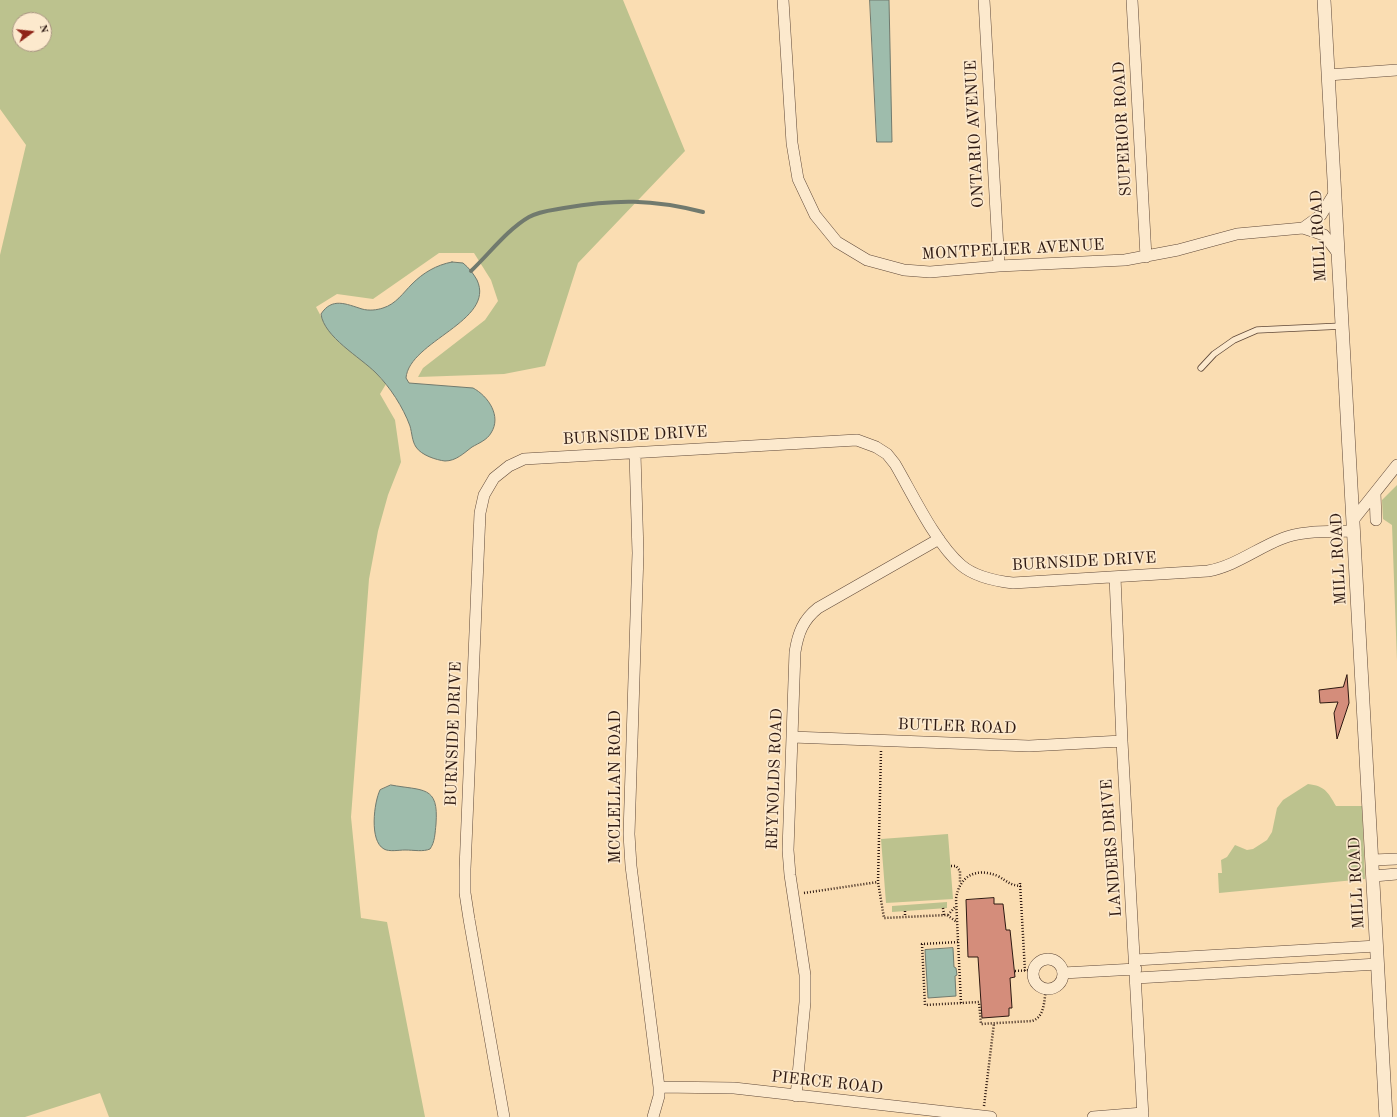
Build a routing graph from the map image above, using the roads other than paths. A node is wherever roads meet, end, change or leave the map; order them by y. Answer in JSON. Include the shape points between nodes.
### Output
{"nodes":[{"id":1,"x":783,"y":0,"type":"edge"},
{"id":2,"x":984,"y":0,"type":"edge"},
{"id":3,"x":1132,"y":0,"type":"edge"},
{"id":4,"x":1324,"y":0,"type":"edge"},
{"id":5,"x":1397,"y":70,"type":"edge"},
{"id":6,"x":1328,"y":75,"type":"junction"},
{"id":7,"x":1334,"y":194,"type":"junction"},
{"id":8,"x":1304,"y":228,"type":"junction"},
{"id":9,"x":1337,"y":252,"type":"junction"},
{"id":10,"x":1146,"y":257,"type":"junction"},
{"id":11,"x":999,"y":266,"type":"junction"},
{"id":12,"x":1342,"y":326,"type":"junction"},
{"id":13,"x":1201,"y":368,"type":"dead end"},
{"id":14,"x":635,"y":454,"type":"junction"},
{"id":15,"x":1397,"y":465,"type":"edge"},
{"id":16,"x":1375,"y":493,"type":"junction"},
{"id":17,"x":1376,"y":520,"type":"dead end"},
{"id":18,"x":1354,"y":525,"type":"junction"},
{"id":19,"x":939,"y":538,"type":"junction"},
{"id":20,"x":1115,"y":577,"type":"junction"},
{"id":21,"x":792,"y":737,"type":"junction"},
{"id":22,"x":1122,"y":741,"type":"junction"},
{"id":23,"x":1397,"y":859,"type":"edge"},
{"id":24,"x":1373,"y":860,"type":"junction"},
{"id":25,"x":1397,"y":874,"type":"edge"},
{"id":26,"x":1374,"y":876,"type":"junction"},
{"id":27,"x":1377,"y":946,"type":"junction"},
{"id":28,"x":1378,"y":964,"type":"junction"},
{"id":29,"x":1136,"y":969,"type":"junction"},
{"id":30,"x":1063,"y":973,"type":"junction"},
{"id":31,"x":659,"y":1086,"type":"junction"},
{"id":32,"x":796,"y":1096,"type":"junction"},
{"id":33,"x":1143,"y":1115,"type":"edge"},
{"id":34,"x":504,"y":1117,"type":"edge"},
{"id":35,"x":653,"y":1117,"type":"edge"},
{"id":36,"x":987,"y":1117,"type":"edge"},
{"id":37,"x":1093,"y":1117,"type":"edge"},
{"id":38,"x":1386,"y":1117,"type":"edge"}],
"edges":[{"from":1,"to":11,"type":"street","name":"MONTPELIER AVENUE","via":[[792,143],[798,179],[815,215],[837,242],[867,260],[904,270],[930,272]]},
{"from":2,"to":11,"type":"street","name":"ONTARIO AVENUE"},
{"from":3,"to":10,"type":"street","name":"SUPERIOR ROAD"},
{"from":4,"to":6,"type":"street","name":"MILL ROAD"},
{"from":5,"to":6,"type":"street"},
{"from":6,"to":7,"type":"street","name":"MILL ROAD"},
{"from":7,"to":8,"type":"street","via":[[1321,215]]},
{"from":7,"to":9,"type":"street","name":"MILL ROAD"},
{"from":8,"to":9,"type":"street","name":"MONTPELIER AVENUE","via":[[1324,235]]},
{"from":8,"to":10,"type":"street","name":"MONTPELIER AVENUE","via":[[1237,234]]},
{"from":9,"to":12,"type":"street","name":"MILL ROAD"},
{"from":10,"to":11,"type":"street","name":"MONTPELIER AVENUE"},
{"from":12,"to":13,"type":"lane","via":[[1257,330],[1234,340],[1214,354]]},
{"from":12,"to":18,"type":"street","name":"MILL ROAD"},
{"from":14,"to":19,"type":"street","name":"BURNSIDE DRIVE","via":[[857,440],[886,454],[895,464]]},
{"from":14,"to":31,"type":"street","name":"MCCLELLAN ROAD","via":[[638,553],[629,834]]},
{"from":14,"to":34,"type":"street","name":"BURNSIDE DRIVE","via":[[524,459],[509,466],[494,478],[482,504],[465,884]]},
{"from":15,"to":16,"type":"street"},
{"from":16,"to":17,"type":"street"},
{"from":16,"to":18,"type":"street"},
{"from":18,"to":20,"type":"street","name":"BURNSIDE DRIVE","via":[[1282,538],[1220,569]]},
{"from":18,"to":24,"type":"street","name":"MILL ROAD"},
{"from":19,"to":20,"type":"street","name":"BURNSIDE DRIVE","via":[[961,565],[991,580],[1013,583]]},
{"from":19,"to":21,"type":"street","name":"REYNOLDS ROAD","via":[[809,615],[800,630],[796,652]]},
{"from":20,"to":22,"type":"street","name":"LANDERS DRIVE"},
{"from":21,"to":22,"type":"street","name":"BUTLER ROAD","via":[[1029,746]]},
{"from":21,"to":32,"type":"street","name":"REYNOLDS ROAD","via":[[788,850],[805,975],[805,1002]]},
{"from":22,"to":29,"type":"street","name":"LANDERS DRIVE"},
{"from":23,"to":24,"type":"street"},
{"from":24,"to":26,"type":"street","name":"MILL ROAD"},
{"from":25,"to":26,"type":"street"},
{"from":26,"to":27,"type":"street","name":"MILL ROAD"},
{"from":27,"to":28,"type":"street","name":"MILL ROAD"},
{"from":27,"to":29,"type":"street"},
{"from":28,"to":29,"type":"street"},
{"from":28,"to":38,"type":"street","name":"MILL ROAD"},
{"from":29,"to":30,"type":"street"},
{"from":29,"to":33,"type":"street","name":"LANDERS DRIVE"},
{"from":30,"to":30,"type":"street","via":[[1060,964],[1047,958],[1029,970],[1036,984],[1046,989],[1060,983]]},
{"from":31,"to":32,"type":"street","name":"PIERCE ROAD","via":[[734,1088]]},
{"from":31,"to":35,"type":"street","name":"MCCLELLAN ROAD"},
{"from":32,"to":36,"type":"street","name":"PIERCE ROAD"},
{"from":33,"to":37,"type":"street"}]}
